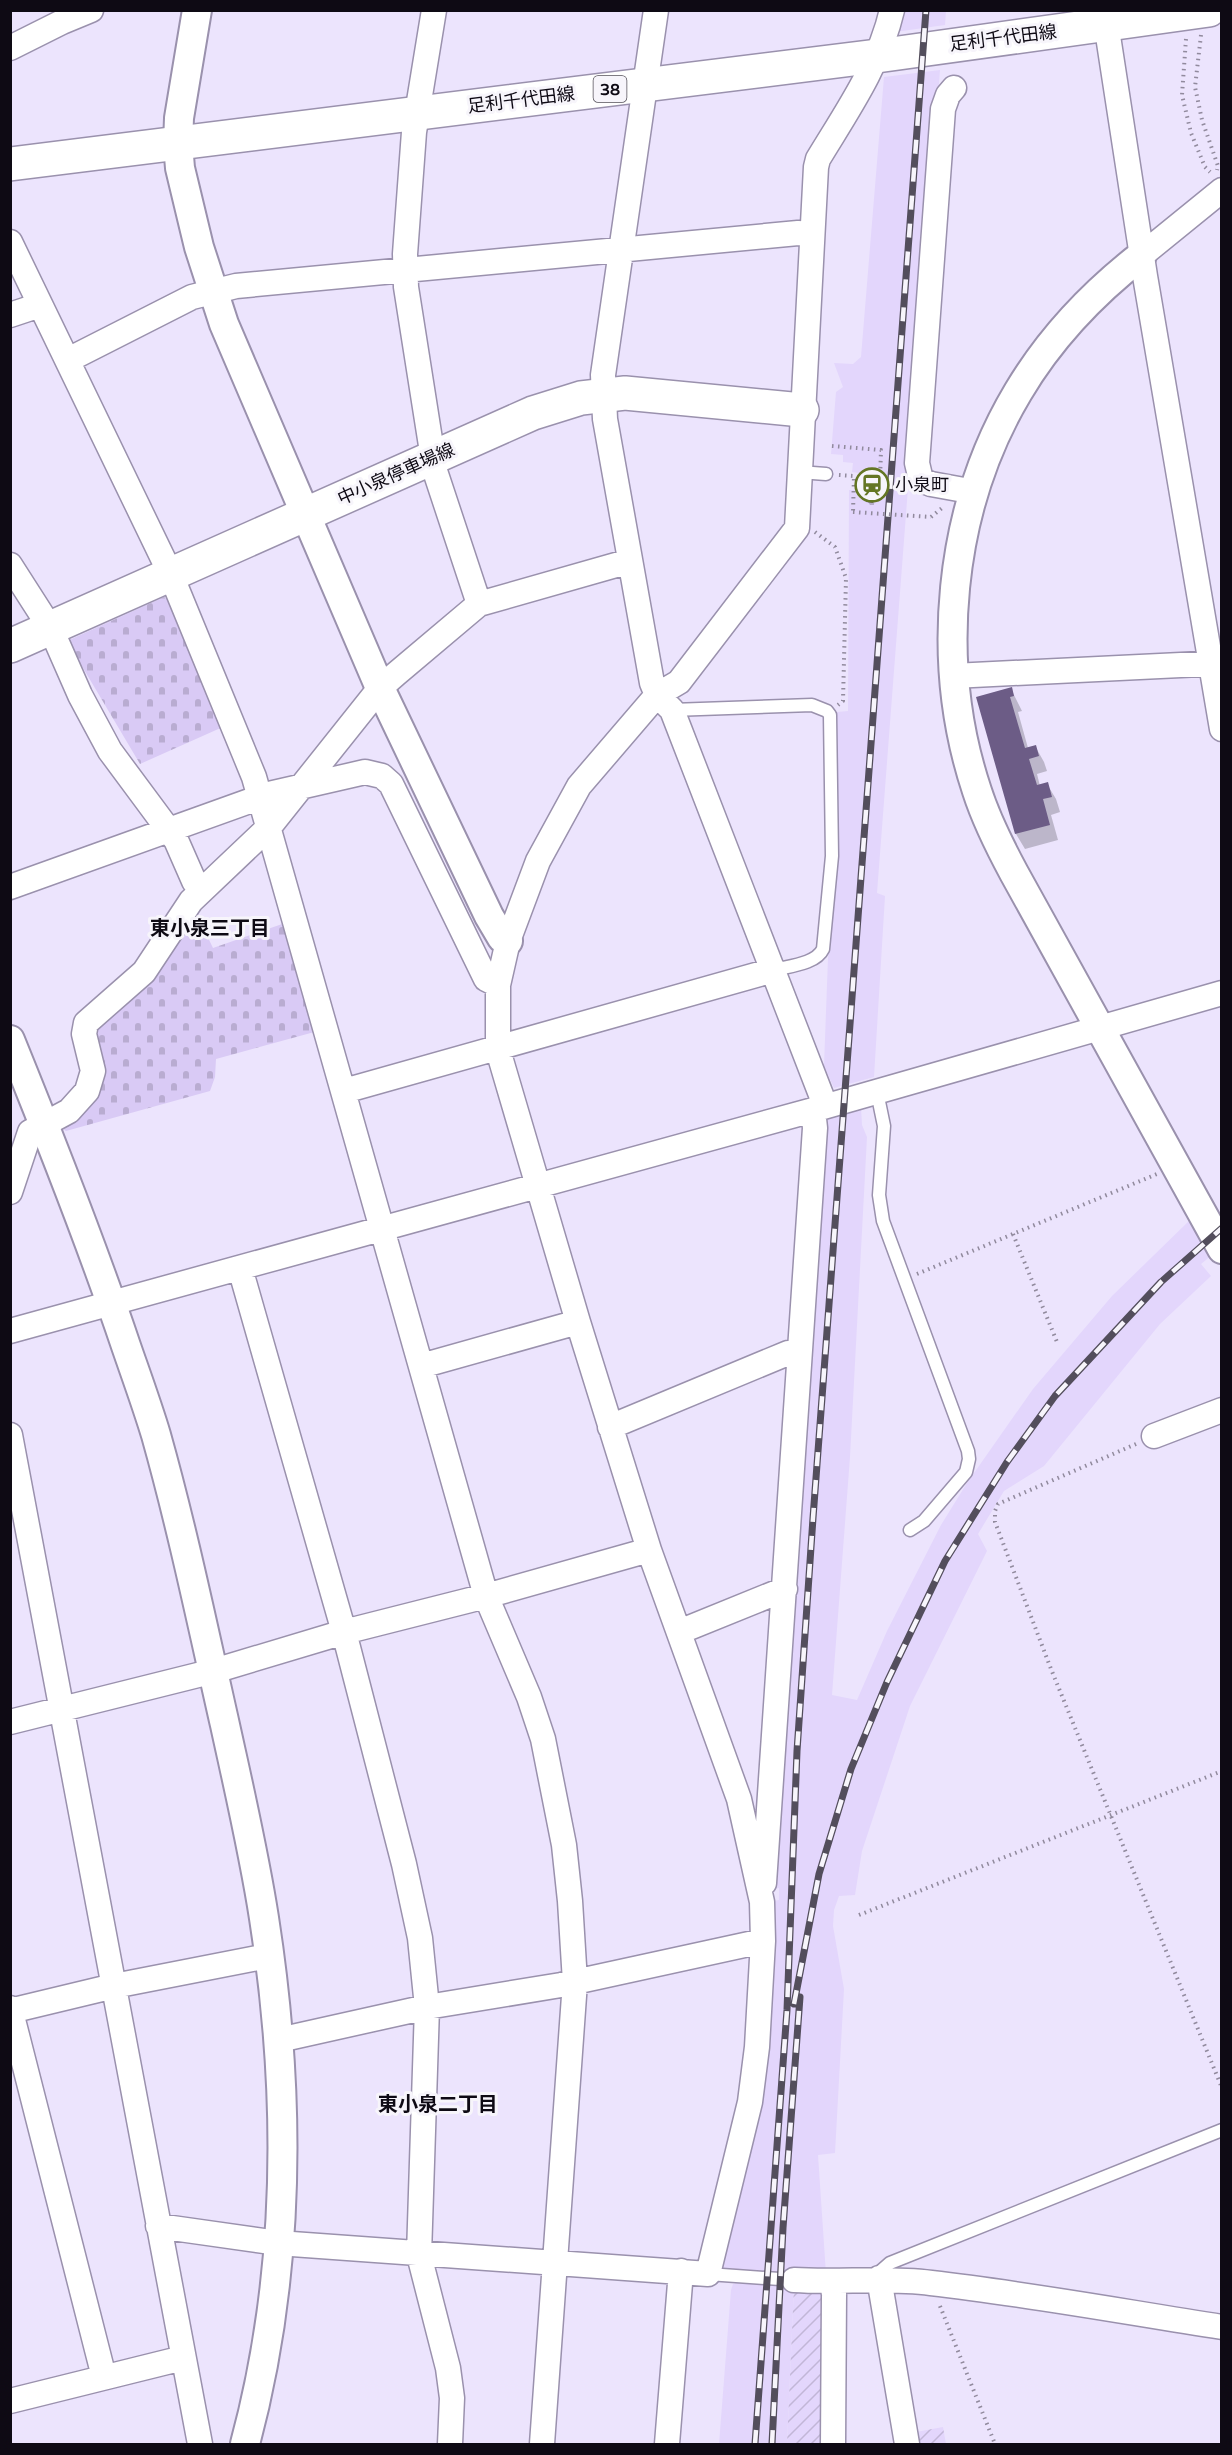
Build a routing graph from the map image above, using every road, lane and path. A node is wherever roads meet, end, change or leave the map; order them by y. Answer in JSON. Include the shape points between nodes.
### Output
{"nodes":[{"id":1,"x":91,"y":10,"type":"edge"},
{"id":2,"x":197,"y":10,"type":"edge"},
{"id":3,"x":434,"y":10,"type":"edge"},
{"id":4,"x":656,"y":10,"type":"edge"},
{"id":5,"x":892,"y":10,"type":"edge"},
{"id":6,"x":1105,"y":18,"type":"edge"},
{"id":7,"x":1199,"y":23,"type":"edge"},
{"id":8,"x":10,"y":48,"type":"edge"},
{"id":9,"x":877,"y":56,"type":"junction"},
{"id":10,"x":645,"y":84,"type":"junction"},
{"id":11,"x":954,"y":88,"type":"dead end"},
{"id":12,"x":417,"y":114,"type":"junction"},
{"id":13,"x":178,"y":144,"type":"junction"},
{"id":14,"x":10,"y":164,"type":"edge"},
{"id":15,"x":1220,"y":187,"type":"edge"},
{"id":16,"x":812,"y":234,"type":"junction"},
{"id":17,"x":10,"y":242,"type":"edge"},
{"id":18,"x":621,"y":249,"type":"junction"},
{"id":19,"x":1142,"y":255,"type":"junction"},
{"id":20,"x":405,"y":269,"type":"junction"},
{"id":21,"x":212,"y":290,"type":"junction"},
{"id":22,"x":40,"y":305,"type":"junction"},
{"id":23,"x":10,"y":315,"type":"edge"},
{"id":24,"x":68,"y":360,"type":"junction"},
{"id":25,"x":603,"y":395,"type":"junction"},
{"id":26,"x":802,"y":410,"type":"junction"},
{"id":27,"x":831,"y":446,"type":"dead end"},
{"id":28,"x":433,"y":457,"type":"junction"},
{"id":29,"x":799,"y":472,"type":"junction"},
{"id":30,"x":826,"y":474,"type":"dead end"},
{"id":31,"x":880,"y":480,"type":"dead end"},
{"id":32,"x":854,"y":484,"type":"dead end"},
{"id":33,"x":975,"y":492,"type":"junction"},
{"id":34,"x":305,"y":514,"type":"junction"},
{"id":35,"x":931,"y":517,"type":"dead end"},
{"id":36,"x":835,"y":547,"type":"dead end"},
{"id":37,"x":630,"y":561,"type":"junction"},
{"id":38,"x":10,"y":565,"type":"edge"},
{"id":39,"x":171,"y":575,"type":"junction"},
{"id":40,"x":479,"y":604,"type":"junction"},
{"id":41,"x":51,"y":628,"type":"junction"},
{"id":42,"x":10,"y":646,"type":"edge"},
{"id":43,"x":1216,"y":663,"type":"edge"},
{"id":44,"x":953,"y":675,"type":"junction"},
{"id":45,"x":380,"y":688,"type":"junction"},
{"id":46,"x":664,"y":702,"type":"junction"},
{"id":47,"x":827,"y":711,"type":"junction"},
{"id":48,"x":1221,"y":729,"type":"edge"},
{"id":49,"x":301,"y":787,"type":"junction"},
{"id":50,"x":261,"y":797,"type":"junction"},
{"id":51,"x":270,"y":826,"type":"junction"},
{"id":52,"x":170,"y":830,"type":"junction"},
{"id":53,"x":464,"y":865,"type":"junction"},
{"id":54,"x":438,"y":881,"type":"junction"},
{"id":55,"x":10,"y":887,"type":"edge"},
{"id":56,"x":200,"y":890,"type":"junction"},
{"id":57,"x":508,"y":941,"type":"junction"},
{"id":58,"x":774,"y":970,"type":"junction"},
{"id":59,"x":498,"y":985,"type":"junction"},
{"id":60,"x":1221,"y":993,"type":"edge"},
{"id":61,"x":1099,"y":1027,"type":"junction"},
{"id":62,"x":12,"y":1048,"type":"edge"},
{"id":63,"x":498,"y":1050,"type":"junction"},
{"id":64,"x":344,"y":1092,"type":"junction"},
{"id":65,"x":878,"y":1092,"type":"junction"},
{"id":66,"x":819,"y":1108,"type":"junction"},
{"id":67,"x":44,"y":1125,"type":"junction"},
{"id":68,"x":1176,"y":1164,"type":"junction"},
{"id":69,"x":538,"y":1185,"type":"junction"},
{"id":70,"x":10,"y":1192,"type":"edge"},
{"id":71,"x":383,"y":1228,"type":"junction"},
{"id":72,"x":1013,"y":1234,"type":"junction"},
{"id":73,"x":1221,"y":1249,"type":"edge"},
{"id":74,"x":240,"y":1268,"type":"junction"},
{"id":75,"x":904,"y":1279,"type":"junction"},
{"id":76,"x":112,"y":1304,"type":"junction"},
{"id":77,"x":578,"y":1322,"type":"junction"},
{"id":78,"x":10,"y":1331,"type":"edge"},
{"id":79,"x":1057,"y":1342,"type":"dead end"},
{"id":80,"x":799,"y":1353,"type":"junction"},
{"id":81,"x":422,"y":1366,"type":"junction"},
{"id":82,"x":1221,"y":1410,"type":"edge"},
{"id":83,"x":610,"y":1427,"type":"junction"},
{"id":84,"x":10,"y":1435,"type":"edge"},
{"id":85,"x":1154,"y":1436,"type":"joint"},
{"id":86,"x":910,"y":1530,"type":"dead end"},
{"id":87,"x":649,"y":1550,"type":"junction"},
{"id":88,"x":785,"y":1589,"type":"junction"},
{"id":89,"x":486,"y":1596,"type":"junction"},
{"id":90,"x":344,"y":1632,"type":"junction"},
{"id":91,"x":679,"y":1632,"type":"junction"},
{"id":92,"x":214,"y":1671,"type":"junction"},
{"id":93,"x":63,"y":1710,"type":"junction"},
{"id":94,"x":10,"y":1722,"type":"edge"},
{"id":95,"x":1221,"y":1771,"type":"edge"},
{"id":96,"x":1111,"y":1814,"type":"junction"},
{"id":97,"x":762,"y":1902,"type":"junction"},
{"id":98,"x":859,"y":1915,"type":"dead end"},
{"id":99,"x":763,"y":1941,"type":"junction"},
{"id":100,"x":268,"y":1956,"type":"junction"},
{"id":101,"x":575,"y":1982,"type":"junction"},
{"id":102,"x":114,"y":1986,"type":"junction"},
{"id":103,"x":427,"y":2007,"type":"junction"},
{"id":104,"x":11,"y":2010,"type":"edge"},
{"id":105,"x":279,"y":2040,"type":"junction"},
{"id":106,"x":1221,"y":2088,"type":"edge"},
{"id":107,"x":1221,"y":2130,"type":"edge"},
{"id":108,"x":158,"y":2226,"type":"junction"},
{"id":109,"x":278,"y":2243,"type":"junction"},
{"id":110,"x":419,"y":2254,"type":"junction"},
{"id":111,"x":554,"y":2264,"type":"junction"},
{"id":112,"x":681,"y":2271,"type":"junction"},
{"id":113,"x":708,"y":2274,"type":"junction"},
{"id":114,"x":879,"y":2278,"type":"junction"},
{"id":115,"x":794,"y":2280,"type":"joint"},
{"id":116,"x":931,"y":2282,"type":"junction"},
{"id":117,"x":832,"y":2283,"type":"junction"},
{"id":118,"x":1221,"y":2327,"type":"edge"},
{"id":119,"x":183,"y":2358,"type":"junction"},
{"id":120,"x":104,"y":2377,"type":"junction"},
{"id":121,"x":10,"y":2401,"type":"edge"},
{"id":122,"x":200,"y":2445,"type":"edge"},
{"id":123,"x":245,"y":2445,"type":"edge"},
{"id":124,"x":450,"y":2445,"type":"edge"},
{"id":125,"x":542,"y":2445,"type":"edge"},
{"id":126,"x":667,"y":2445,"type":"edge"},
{"id":127,"x":832,"y":2445,"type":"edge"},
{"id":128,"x":907,"y":2445,"type":"edge"},
{"id":129,"x":995,"y":2445,"type":"edge"}],
"edges":[{"from":1,"to":8,"type":"street"},
{"from":2,"to":13,"type":"street","via":[[178,118]]},
{"from":3,"to":12,"type":"street"},
{"from":4,"to":10,"type":"street"},
{"from":5,"to":9,"type":"street"},
{"from":6,"to":7,"type":"main road","name":"足利千代田線","number":"38"},
{"from":6,"to":9,"type":"main road","name":"足利千代田線","number":"38"},
{"from":6,"to":19,"type":"street"},
{"from":7,"to":7,"type":"path","via":[[1195,81],[1202,120],[1218,166],[1216,174],[1205,167],[1186,115],[1182,86]]},
{"from":9,"to":10,"type":"main road","name":"足利千代田線","number":"38"},
{"from":9,"to":16,"type":"street","via":[[818,159]]},
{"from":10,"to":12,"type":"main road","name":"足利千代田線","number":"38"},
{"from":10,"to":18,"type":"street"},
{"from":11,"to":33,"type":"street","via":[[943,109],[917,463],[921,480]]},
{"from":12,"to":13,"type":"main road","name":"足利千代田線","number":"38"},
{"from":12,"to":20,"type":"street"},
{"from":13,"to":14,"type":"main road","name":"足利千代田線","number":"38"},
{"from":13,"to":21,"type":"street","via":[[180,168]]},
{"from":15,"to":19,"type":"street"},
{"from":16,"to":18,"type":"street"},
{"from":16,"to":26,"type":"street"},
{"from":17,"to":22,"type":"street"},
{"from":18,"to":20,"type":"street"},
{"from":18,"to":25,"type":"street"},
{"from":19,"to":33,"type":"street","via":[[1088,301],[1050,345],[1018,392],[987,454]]},
{"from":19,"to":43,"type":"street"},
{"from":20,"to":21,"type":"street"},
{"from":20,"to":28,"type":"street"},
{"from":21,"to":24,"type":"street"},
{"from":21,"to":34,"type":"street"},
{"from":22,"to":23,"type":"street"},
{"from":22,"to":24,"type":"street"},
{"from":24,"to":39,"type":"street"},
{"from":25,"to":26,"type":"main road","name":"中小泉停車場線","via":[[657,395]]},
{"from":25,"to":28,"type":"main road","name":"中小泉停車場線","via":[[557,404]]},
{"from":25,"to":37,"type":"street"},
{"from":26,"to":29,"type":"street"},
{"from":27,"to":31,"type":"path","via":[[881,450]]},
{"from":28,"to":34,"type":"main road","name":"中小泉停車場線"},
{"from":28,"to":40,"type":"street"},
{"from":29,"to":30,"type":"lane"},
{"from":29,"to":46,"type":"street","via":[[795,533]]},
{"from":32,"to":35,"type":"path","bridge":true,"via":[[852,512]]},
{"from":33,"to":44,"type":"street","via":[[957,572]]},
{"from":34,"to":39,"type":"main road","name":"中小泉停車場線"},
{"from":34,"to":45,"type":"street"},
{"from":36,"to":47,"type":"path","via":[[846,585],[843,701]]},
{"from":37,"to":40,"type":"street"},
{"from":37,"to":46,"type":"street","via":[[652,683]]},
{"from":38,"to":41,"type":"street"},
{"from":39,"to":41,"type":"main road","name":"中小泉停車場線"},
{"from":39,"to":50,"type":"street"},
{"from":40,"to":45,"type":"street"},
{"from":41,"to":42,"type":"main road","name":"中小泉停車場線"},
{"from":41,"to":52,"type":"street","via":[[110,751]]},
{"from":43,"to":44,"type":"street"},
{"from":43,"to":48,"type":"street"},
{"from":44,"to":61,"type":"street","via":[[964,744],[985,812]]},
{"from":45,"to":49,"type":"street"},
{"from":45,"to":53,"type":"street"},
{"from":46,"to":47,"type":"lane","via":[[812,705]]},
{"from":46,"to":57,"type":"street","via":[[579,786],[538,861]]},
{"from":46,"to":58,"type":"street"},
{"from":47,"to":58,"type":"lane","via":[[832,856],[823,949],[814,959]]},
{"from":49,"to":50,"type":"street"},
{"from":49,"to":51,"type":"street"},
{"from":49,"to":54,"type":"street","via":[[365,772],[382,776],[391,784]]},
{"from":50,"to":51,"type":"street"},
{"from":50,"to":52,"type":"street"},
{"from":51,"to":56,"type":"street"},
{"from":51,"to":64,"type":"street"},
{"from":52,"to":55,"type":"street"},
{"from":52,"to":56,"type":"street"},
{"from":53,"to":54,"type":"street"},
{"from":53,"to":57,"type":"street","via":[[489,916]]},
{"from":54,"to":59,"type":"street","via":[[486,979]]},
{"from":56,"to":67,"type":"street","via":[[144,972],[86,1023],[84,1034],[93,1071],[87,1091],[69,1111]]},
{"from":57,"to":59,"type":"street"},
{"from":58,"to":63,"type":"street"},
{"from":58,"to":66,"type":"street"},
{"from":59,"to":63,"type":"street"},
{"from":60,"to":61,"type":"street"},
{"from":61,"to":65,"type":"street"},
{"from":61,"to":68,"type":"street"},
{"from":62,"to":67,"type":"street"},
{"from":63,"to":64,"type":"street"},
{"from":63,"to":69,"type":"street"},
{"from":64,"to":71,"type":"street"},
{"from":65,"to":66,"type":"street"},
{"from":65,"to":75,"type":"lane","via":[[884,1126],[879,1195],[883,1221]]},
{"from":66,"to":69,"type":"street"},
{"from":66,"to":80,"type":"street"},
{"from":67,"to":70,"type":"street","via":[[30,1132]]},
{"from":67,"to":76,"type":"street"},
{"from":68,"to":72,"type":"path"},
{"from":68,"to":73,"type":"street"},
{"from":69,"to":71,"type":"street"},
{"from":69,"to":77,"type":"street"},
{"from":71,"to":74,"type":"street"},
{"from":71,"to":81,"type":"street"},
{"from":72,"to":75,"type":"path"},
{"from":72,"to":79,"type":"path"},
{"from":74,"to":76,"type":"street"},
{"from":74,"to":90,"type":"street"},
{"from":75,"to":86,"type":"lane","via":[[969,1460],[966,1472],[942,1501]]},
{"from":76,"to":78,"type":"street"},
{"from":76,"to":92,"type":"street","via":[[155,1432]]},
{"from":77,"to":81,"type":"street"},
{"from":77,"to":83,"type":"street"},
{"from":80,"to":83,"type":"street","via":[[788,1353]]},
{"from":80,"to":88,"type":"street"},
{"from":81,"to":89,"type":"street"},
{"from":82,"to":85,"type":"street"},
{"from":83,"to":87,"type":"street"},
{"from":84,"to":93,"type":"street"},
{"from":85,"to":96,"type":"path","via":[[998,1504],[995,1511],[995,1522],[1043,1648]]},
{"from":87,"to":89,"type":"street"},
{"from":87,"to":91,"type":"street"},
{"from":88,"to":91,"type":"street"},
{"from":88,"to":97,"type":"street"},
{"from":89,"to":90,"type":"street"},
{"from":89,"to":101,"type":"street","via":[[529,1697],[554,1785],[564,1845]]},
{"from":90,"to":92,"type":"street"},
{"from":90,"to":103,"type":"street","via":[[406,1874],[420,1938]]},
{"from":91,"to":97,"type":"street","via":[[739,1799]]},
{"from":92,"to":93,"type":"street"},
{"from":92,"to":100,"type":"street","via":[[250,1840]]},
{"from":93,"to":94,"type":"street"},
{"from":93,"to":102,"type":"street"},
{"from":95,"to":96,"type":"path"},
{"from":96,"to":98,"type":"path"},
{"from":96,"to":106,"type":"path"},
{"from":97,"to":99,"type":"street"},
{"from":99,"to":101,"type":"street"},
{"from":99,"to":113,"type":"street","via":[[750,2102]]},
{"from":100,"to":102,"type":"street"},
{"from":100,"to":105,"type":"street"},
{"from":101,"to":103,"type":"street"},
{"from":101,"to":111,"type":"street"},
{"from":102,"to":104,"type":"street"},
{"from":102,"to":108,"type":"street"},
{"from":103,"to":105,"type":"street"},
{"from":103,"to":110,"type":"street"},
{"from":104,"to":120,"type":"street"},
{"from":105,"to":109,"type":"street","via":[[283,2192]]},
{"from":107,"to":114,"type":"lane","via":[[890,2263]]},
{"from":108,"to":109,"type":"street"},
{"from":108,"to":119,"type":"street"},
{"from":109,"to":110,"type":"street"},
{"from":109,"to":123,"type":"street","via":[[270,2320]]},
{"from":110,"to":111,"type":"street"},
{"from":110,"to":124,"type":"street","via":[[448,2368],[452,2398]]},
{"from":111,"to":112,"type":"street"},
{"from":111,"to":125,"type":"street"},
{"from":112,"to":113,"type":"street"},
{"from":112,"to":126,"type":"street"},
{"from":113,"to":115,"type":"lane"},
{"from":114,"to":116,"type":"street"},
{"from":114,"to":117,"type":"street"},
{"from":114,"to":128,"type":"street"},
{"from":115,"to":117,"type":"street"},
{"from":116,"to":118,"type":"street"},
{"from":116,"to":129,"type":"path"},
{"from":117,"to":127,"type":"street"},
{"from":119,"to":120,"type":"street"},
{"from":119,"to":122,"type":"street"},
{"from":120,"to":121,"type":"street"}]}
